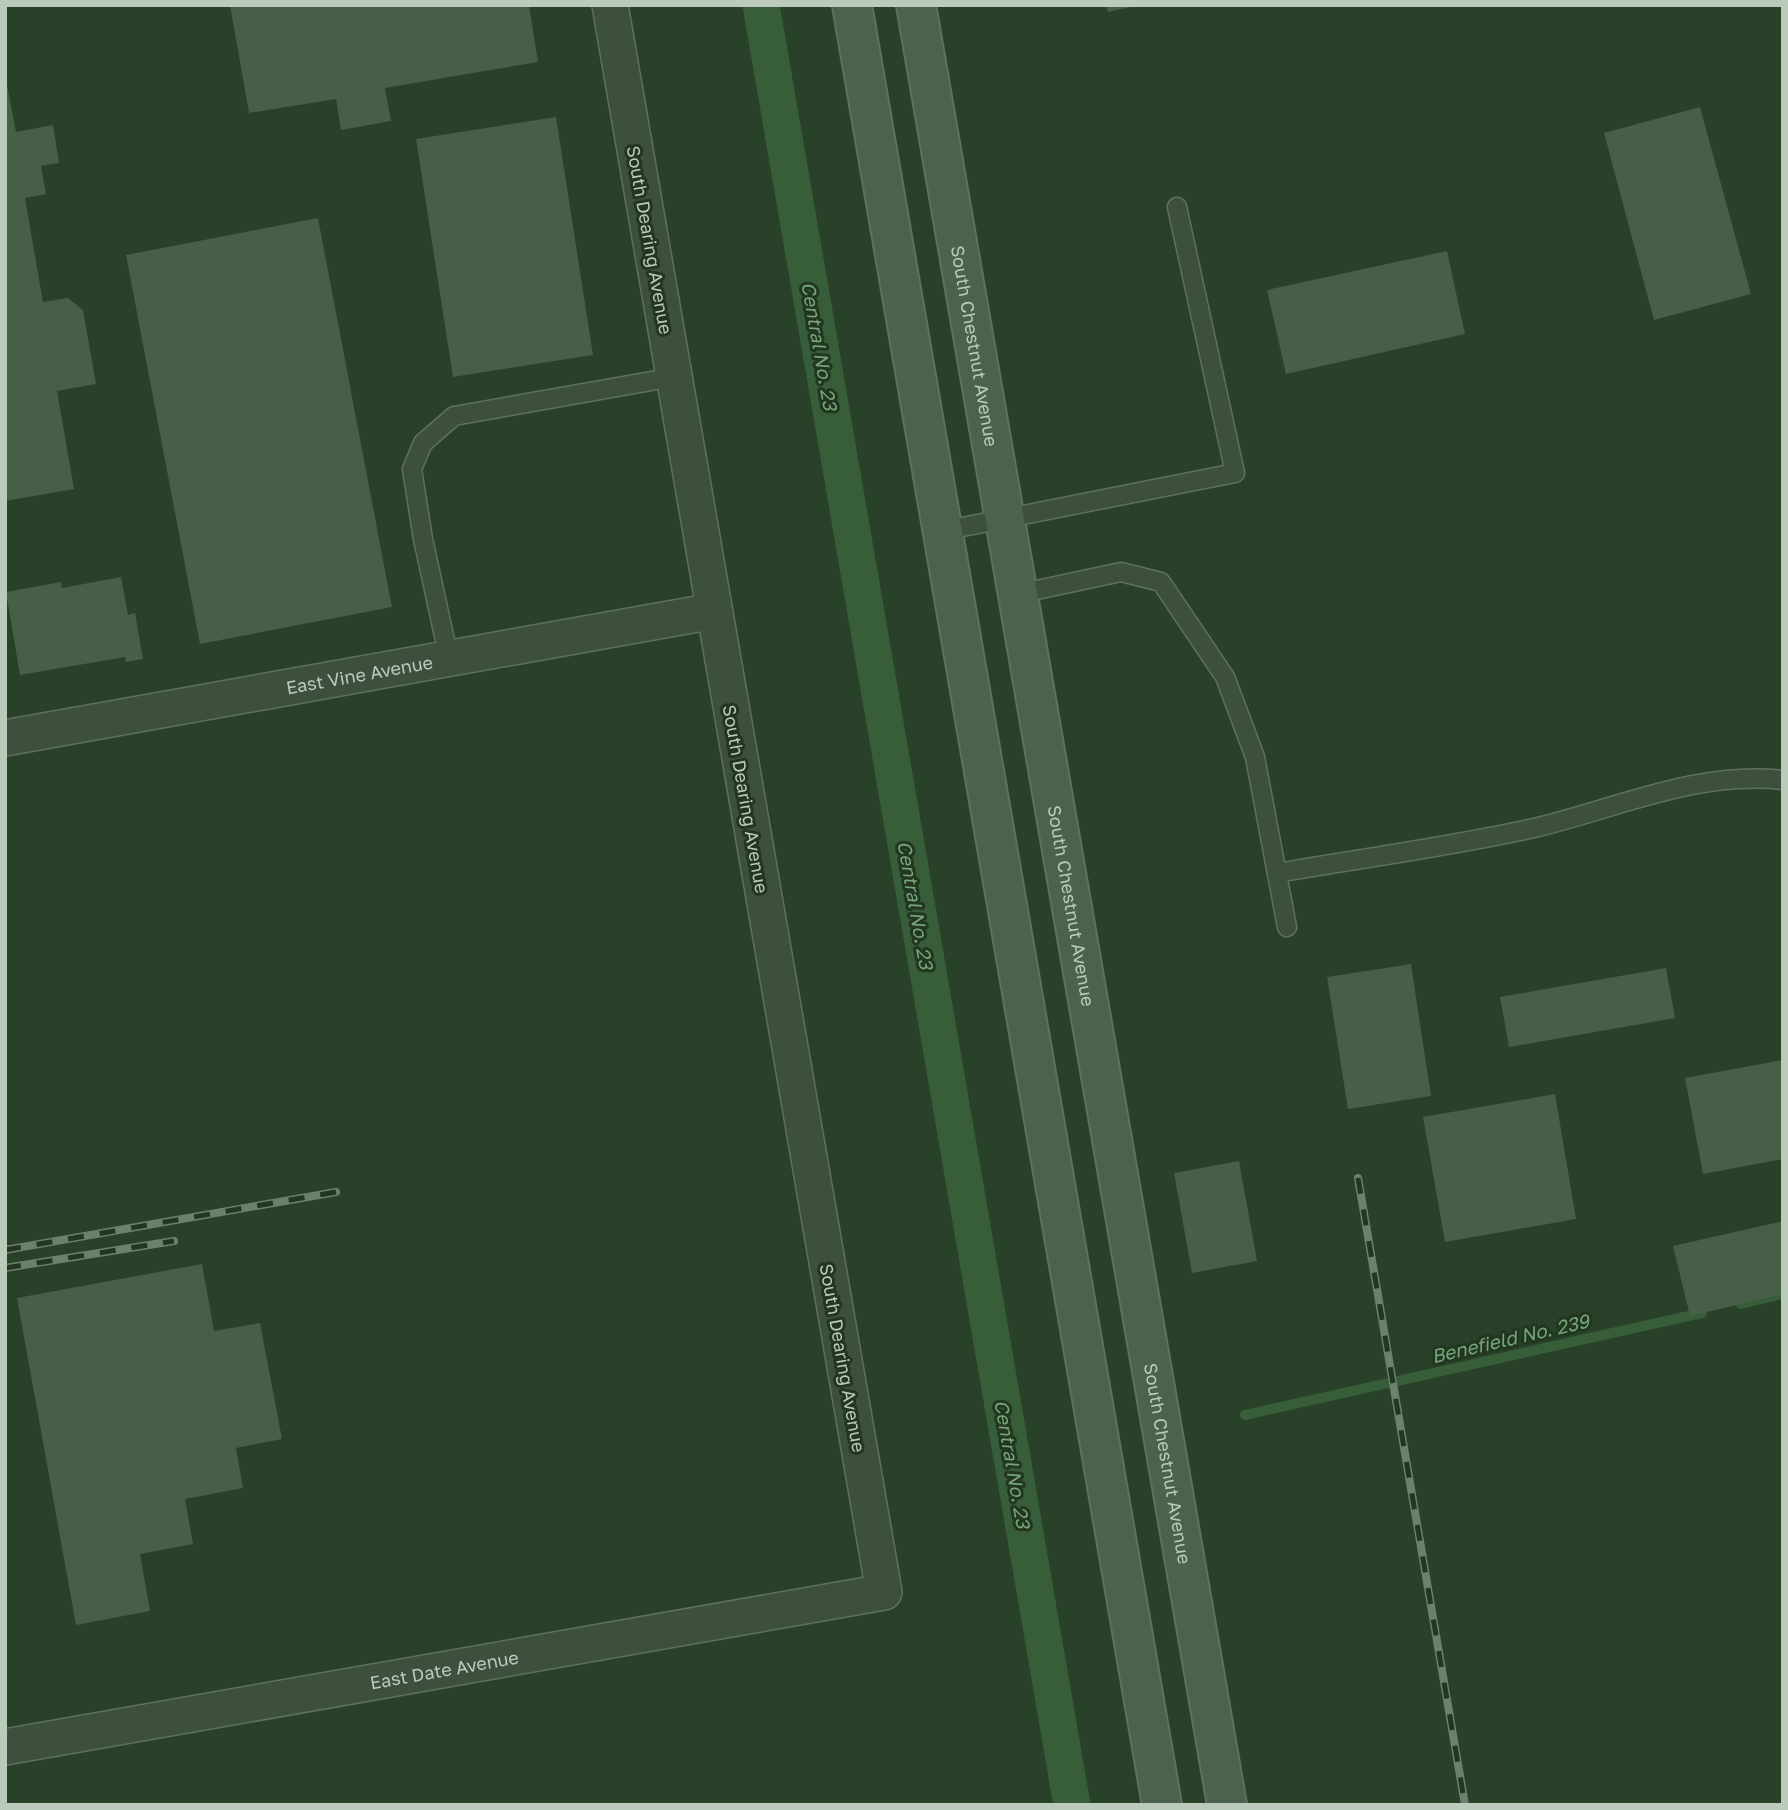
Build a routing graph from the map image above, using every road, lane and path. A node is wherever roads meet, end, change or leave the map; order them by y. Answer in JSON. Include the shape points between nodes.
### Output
{"nodes":[{"id":1,"x":610,"y":5,"type":"edge"},
{"id":2,"x":852,"y":5,"type":"edge"},
{"id":3,"x":916,"y":5,"type":"edge"},
{"id":4,"x":1177,"y":207,"type":"dead end"},
{"id":5,"x":674,"y":377,"type":"junction"},
{"id":6,"x":1004,"y":517,"type":"junction"},
{"id":7,"x":942,"y":531,"type":"junction"},
{"id":8,"x":1018,"y":594,"type":"junction"},
{"id":9,"x":714,"y":611,"type":"junction"},
{"id":10,"x":449,"y":659,"type":"junction"},
{"id":11,"x":5,"y":738,"type":"edge"},
{"id":12,"x":1783,"y":780,"type":"edge"},
{"id":13,"x":1277,"y":873,"type":"junction"},
{"id":14,"x":1287,"y":928,"type":"dead end"},
{"id":15,"x":884,"y":1592,"type":"joint"},
{"id":16,"x":5,"y":1747,"type":"edge"},
{"id":17,"x":1162,"y":1805,"type":"edge"},
{"id":18,"x":1227,"y":1805,"type":"edge"}],
"edges":[{"from":1,"to":5,"type":"street","name":"South Dearing Avenue"},
{"from":2,"to":7,"type":"main road"},
{"from":3,"to":6,"type":"main road","name":"South Chestnut Avenue"},
{"from":4,"to":6,"type":"lane","via":[[1235,473]]},
{"from":5,"to":9,"type":"street","name":"South Dearing Avenue"},
{"from":5,"to":10,"type":"lane","via":[[454,416],[423,443],[412,468]]},
{"from":6,"to":7,"type":"lane"},
{"from":6,"to":8,"type":"main road","name":"South Chestnut Avenue"},
{"from":7,"to":17,"type":"main road"},
{"from":8,"to":13,"type":"lane","via":[[1121,572],[1161,582],[1225,677],[1255,757]]},
{"from":8,"to":18,"type":"main road","name":"South Chestnut Avenue"},
{"from":9,"to":10,"type":"street","name":"East Vine Avenue"},
{"from":9,"to":15,"type":"street","name":"South Dearing Avenue"},
{"from":10,"to":11,"type":"street","name":"East Vine Avenue"},
{"from":12,"to":13,"type":"lane","via":[[1757,777],[1699,784],[1534,828]]},
{"from":13,"to":14,"type":"lane"},
{"from":15,"to":16,"type":"street","name":"East Date Avenue"}]}
